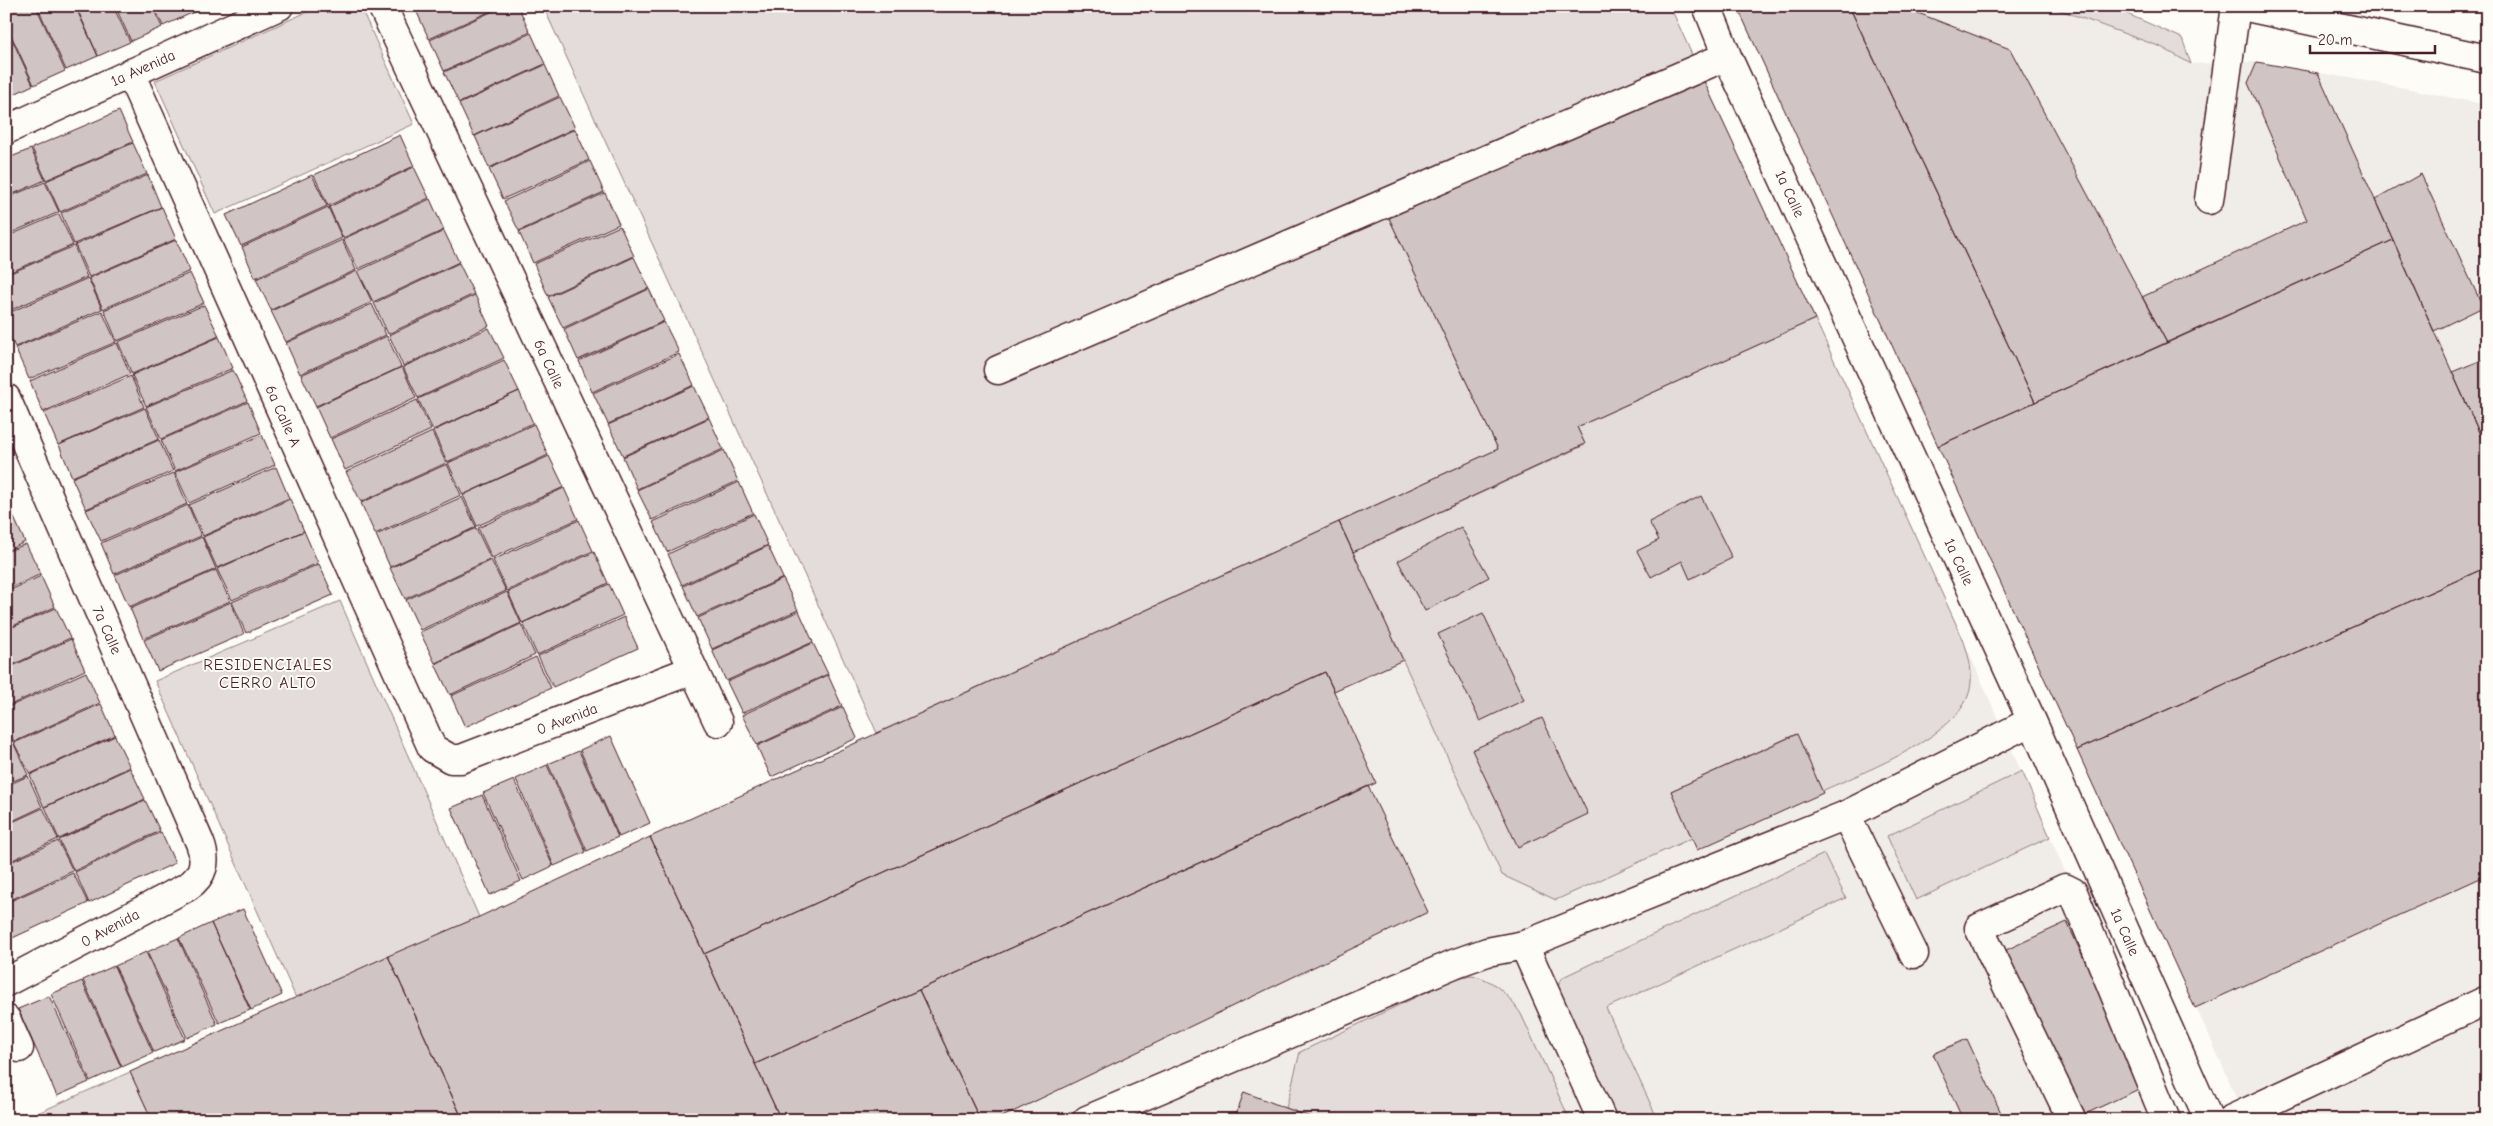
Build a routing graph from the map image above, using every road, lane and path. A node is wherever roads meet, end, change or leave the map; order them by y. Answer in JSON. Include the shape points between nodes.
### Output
{"nodes":[{"id":1,"x":279,"y":6,"type":"edge"},
{"id":2,"x":382,"y":6,"type":"edge"},
{"id":3,"x":1707,"y":6,"type":"edge"},
{"id":4,"x":2236,"y":6,"type":"edge"},
{"id":5,"x":2242,"y":6,"type":"edge"},
{"id":6,"x":1727,"y":56,"type":"junction"},
{"id":7,"x":2487,"y":58,"type":"edge"},
{"id":8,"x":130,"y":73,"type":"junction"},
{"id":9,"x":6,"y":130,"type":"edge"},
{"id":10,"x":2209,"y":200,"type":"dead end"},
{"id":11,"x":998,"y":370,"type":"dead end"},
{"id":12,"x":6,"y":398,"type":"edge"},
{"id":13,"x":692,"y":670,"type":"junction"},
{"id":14,"x":2032,"y":721,"type":"junction"},
{"id":15,"x":718,"y":722,"type":"dead end"},
{"id":16,"x":441,"y":755,"type":"joint"},
{"id":17,"x":1846,"y":815,"type":"junction"},
{"id":18,"x":204,"y":864,"type":"joint"},
{"id":19,"x":1524,"y":945,"type":"junction"},
{"id":20,"x":1914,"y":954,"type":"dead end"},
{"id":21,"x":6,"y":982,"type":"edge"},
{"id":22,"x":2487,"y":1000,"type":"edge"},
{"id":23,"x":6,"y":1019,"type":"edge"},
{"id":24,"x":19,"y":1048,"type":"dead end"},
{"id":25,"x":1087,"y":1120,"type":"edge"},
{"id":26,"x":1602,"y":1120,"type":"edge"},
{"id":27,"x":2072,"y":1120,"type":"edge"},
{"id":28,"x":2166,"y":1120,"type":"edge"},
{"id":29,"x":2209,"y":1120,"type":"edge"},
{"id":30,"x":2230,"y":1120,"type":"edge"}],
"edges":[{"from":1,"to":8,"type":"main road","name":"1a Avenida"},
{"from":2,"to":13,"type":"main road","name":"6a Calle"},
{"from":3,"to":6,"type":"main road","name":"1a Calle"},
{"from":4,"to":10,"type":"main road"},
{"from":5,"to":7,"type":"main road"},
{"from":6,"to":11,"type":"main road"},
{"from":6,"to":14,"type":"main road","name":"1a Calle"},
{"from":8,"to":9,"type":"main road","name":"1a Avenida"},
{"from":8,"to":16,"type":"main road","name":"6a Calle A","via":[[427,739]]},
{"from":12,"to":18,"type":"main road","name":"7a Calle","via":[[200,843]]},
{"from":13,"to":15,"type":"main road","name":"6a Calle"},
{"from":13,"to":16,"type":"main road","name":"0 Avenida","via":[[461,760]]},
{"from":14,"to":17,"type":"main road"},
{"from":14,"to":29,"type":"main road","name":"1a Calle"},
{"from":17,"to":19,"type":"main road"},
{"from":17,"to":20,"type":"main road"},
{"from":18,"to":21,"type":"main road","name":"0 Avenida","via":[[201,873],[187,888]]},
{"from":19,"to":25,"type":"main road","via":[[1456,962]]},
{"from":19,"to":26,"type":"main road"},
{"from":22,"to":30,"type":"main road"},
{"from":23,"to":24,"type":"main road"},
{"from":27,"to":28,"type":"main road","via":[[1979,928],[2065,888],[2073,892]]}]}
